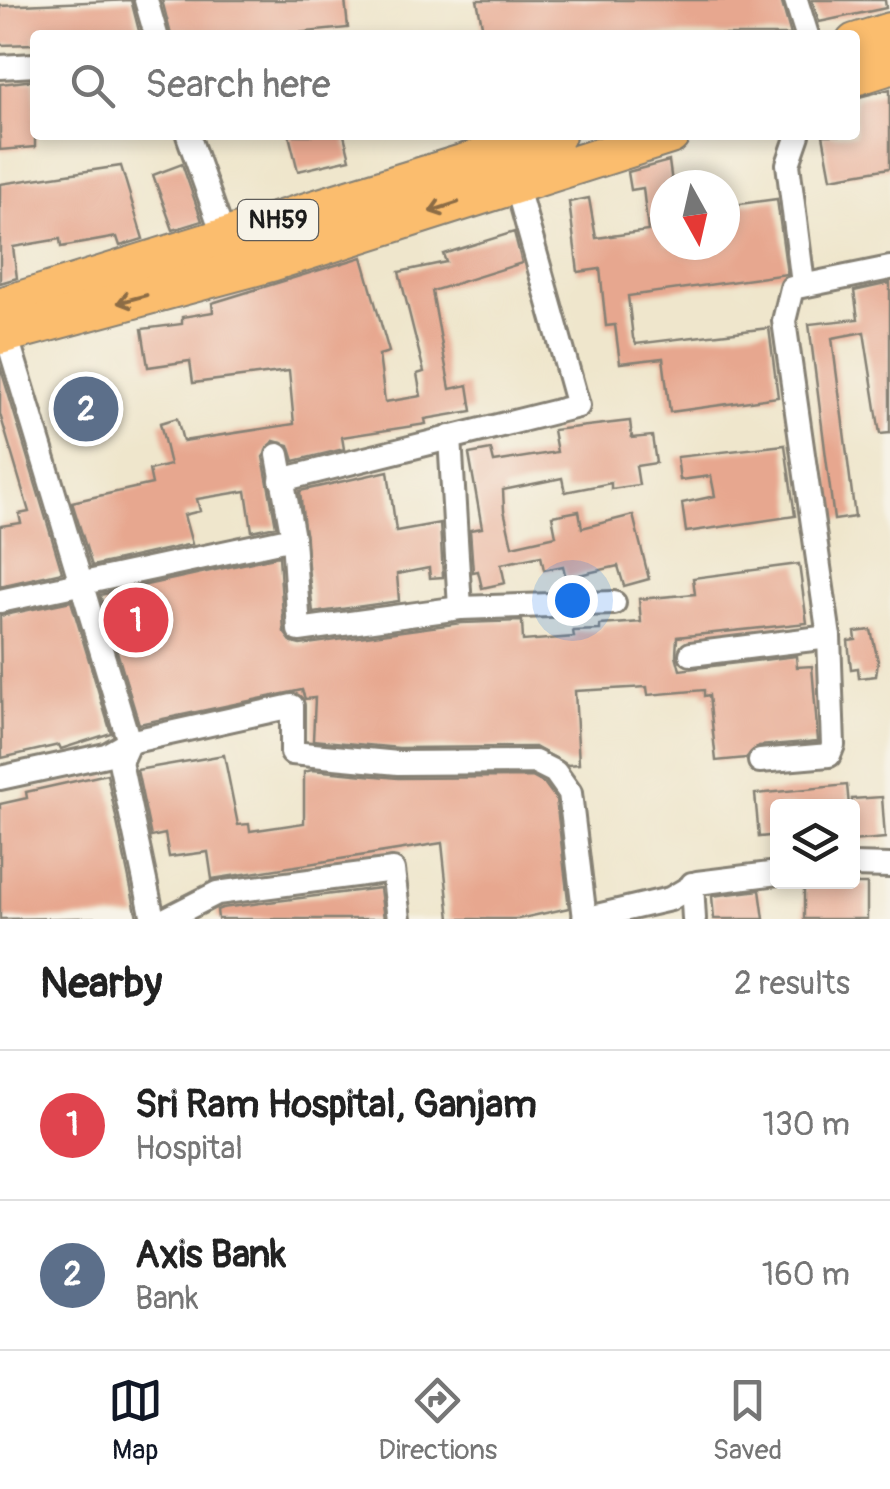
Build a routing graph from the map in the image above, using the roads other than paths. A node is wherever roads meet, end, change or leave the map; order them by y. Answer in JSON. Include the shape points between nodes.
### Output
{"nodes":[{"id":1,"x":146,"y":0,"type":"edge"},
{"id":2,"x":796,"y":0,"type":"edge"},
{"id":3,"x":155,"y":30,"type":"edge"},
{"id":4,"x":805,"y":30,"type":"edge"},
{"id":5,"x":890,"y":32,"type":"edge"},
{"id":6,"x":860,"y":42,"type":"edge"},
{"id":7,"x":30,"y":65,"type":"edge"},
{"id":8,"x":890,"y":65,"type":"edge"},
{"id":9,"x":0,"y":67,"type":"edge"},
{"id":10,"x":860,"y":74,"type":"edge"},
{"id":11,"x":190,"y":140,"type":"edge"},
{"id":12,"x":540,"y":140,"type":"edge"},
{"id":13,"x":654,"y":140,"type":"edge"},
{"id":14,"x":796,"y":140,"type":"edge"},
{"id":15,"x":516,"y":184,"type":"junction"},
{"id":16,"x":224,"y":237,"type":"junction"},
{"id":17,"x":890,"y":268,"type":"edge"},
{"id":18,"x":803,"y":284,"type":"junction"},
{"id":19,"x":1,"y":323,"type":"edge"},
{"id":20,"x":450,"y":436,"type":"junction"},
{"id":21,"x":278,"y":454,"type":"dead end"},
{"id":22,"x":281,"y":480,"type":"junction"},
{"id":23,"x":293,"y":538,"type":"junction"},
{"id":24,"x":83,"y":582,"type":"junction"},
{"id":25,"x":0,"y":601,"type":"edge"},
{"id":26,"x":614,"y":603,"type":"dead end"},
{"id":27,"x":460,"y":608,"type":"junction"},
{"id":28,"x":829,"y":637,"type":"junction"},
{"id":29,"x":691,"y":654,"type":"dead end"},
{"id":30,"x":128,"y":742,"type":"junction"},
{"id":31,"x":760,"y":761,"type":"dead end"},
{"id":32,"x":0,"y":778,"type":"edge"},
{"id":33,"x":860,"y":865,"type":"edge"},
{"id":34,"x":890,"y":866,"type":"edge"},
{"id":35,"x":770,"y":873,"type":"edge"},
{"id":36,"x":692,"y":884,"type":"junction"},
{"id":37,"x":153,"y":919,"type":"edge"},
{"id":38,"x":166,"y":919,"type":"edge"},
{"id":39,"x":399,"y":919,"type":"edge"},
{"id":40,"x":585,"y":919,"type":"edge"},
{"id":41,"x":694,"y":919,"type":"edge"}],
"edges":[{"from":1,"to":3,"type":"street"},
{"from":2,"to":4,"type":"street"},
{"from":5,"to":6,"type":"highway"},
{"from":7,"to":9,"type":"street"},
{"from":8,"to":10,"type":"highway"},
{"from":11,"to":16,"type":"street"},
{"from":12,"to":16,"type":"highway","number":"NH59"},
{"from":13,"to":15,"type":"highway"},
{"from":14,"to":18,"type":"street","via":[[788,164]]},
{"from":15,"to":19,"type":"highway","one_way":true,"via":[[271,262]]},
{"from":15,"to":20,"type":"street","via":[[578,406]]},
{"from":16,"to":19,"type":"highway","number":"NH59"},
{"from":17,"to":18,"type":"street"},
{"from":18,"to":28,"type":"street","via":[[792,288],[784,321]]},
{"from":19,"to":24,"type":"street"},
{"from":20,"to":22,"type":"street"},
{"from":20,"to":27,"type":"street"},
{"from":21,"to":22,"type":"street"},
{"from":22,"to":23,"type":"street"},
{"from":23,"to":24,"type":"street"},
{"from":23,"to":27,"type":"street","via":[[299,630]]},
{"from":24,"to":25,"type":"street"},
{"from":24,"to":30,"type":"street"},
{"from":26,"to":27,"type":"street"},
{"from":28,"to":29,"type":"street"},
{"from":28,"to":31,"type":"street","via":[[829,754]]},
{"from":30,"to":32,"type":"street","via":[[106,756]]},
{"from":30,"to":37,"type":"street","via":[[120,762]]},
{"from":30,"to":40,"type":"street","via":[[292,706],[292,754],[398,763],[535,762],[555,772],[570,793]]},
{"from":33,"to":34,"type":"street"},
{"from":35,"to":36,"type":"street"},
{"from":36,"to":40,"type":"street","via":[[658,903]]},
{"from":36,"to":41,"type":"street"},
{"from":38,"to":39,"type":"street","via":[[217,892],[393,870]]}]}
